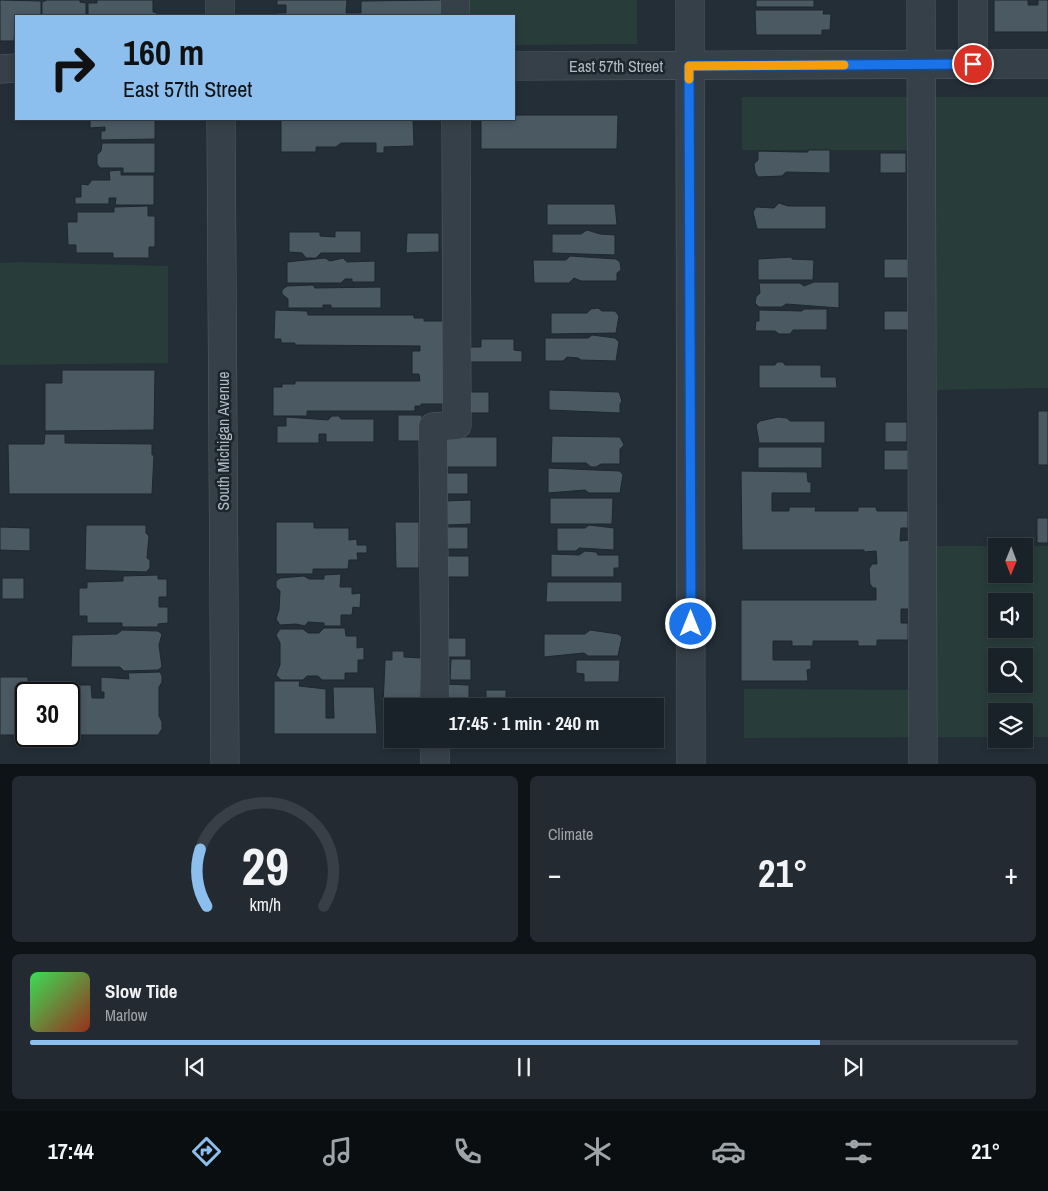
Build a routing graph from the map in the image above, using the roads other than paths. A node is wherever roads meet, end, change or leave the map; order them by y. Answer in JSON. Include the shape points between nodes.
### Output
{"nodes":[{"id":1,"x":220,"y":0,"type":"edge"},
{"id":2,"x":455,"y":0,"type":"edge"},
{"id":3,"x":690,"y":0,"type":"edge"},
{"id":4,"x":921,"y":0,"type":"edge"},
{"id":5,"x":973,"y":0,"type":"edge"},
{"id":6,"x":220,"y":15,"type":"edge"},
{"id":7,"x":455,"y":15,"type":"edge"},
{"id":8,"x":921,"y":64,"type":"junction"},
{"id":9,"x":973,"y":64,"type":"junction"},
{"id":10,"x":1048,"y":64,"type":"edge"},
{"id":11,"x":515,"y":66,"type":"edge"},
{"id":12,"x":689,"y":66,"type":"junction"},
{"id":13,"x":15,"y":68,"type":"edge"},
{"id":14,"x":0,"y":69,"type":"edge"},
{"id":15,"x":221,"y":120,"type":"edge"},
{"id":16,"x":456,"y":120,"type":"edge"},
{"id":17,"x":435,"y":698,"type":"edge"},
{"id":18,"x":435,"y":748,"type":"edge"},
{"id":19,"x":225,"y":764,"type":"edge"},
{"id":20,"x":435,"y":764,"type":"edge"},
{"id":21,"x":691,"y":764,"type":"edge"},
{"id":22,"x":923,"y":764,"type":"edge"}],
"edges":[{"from":1,"to":6,"type":"street"},
{"from":2,"to":7,"type":"street"},
{"from":3,"to":12,"type":"street"},
{"from":4,"to":8,"type":"street"},
{"from":5,"to":9,"type":"street"},
{"from":8,"to":9,"type":"street","name":"East 57th Street"},
{"from":8,"to":12,"type":"street","name":"East 57th Street"},
{"from":8,"to":22,"type":"street"},
{"from":9,"to":10,"type":"street","name":"East 57th Street"},
{"from":11,"to":12,"type":"street","name":"East 57th Street"},
{"from":12,"to":21,"type":"street"},
{"from":13,"to":14,"type":"street"},
{"from":15,"to":19,"type":"street","name":"South Michigan Avenue"},
{"from":16,"to":17,"type":"street","via":[[457,425],[433,427]]},
{"from":18,"to":20,"type":"street"}]}
